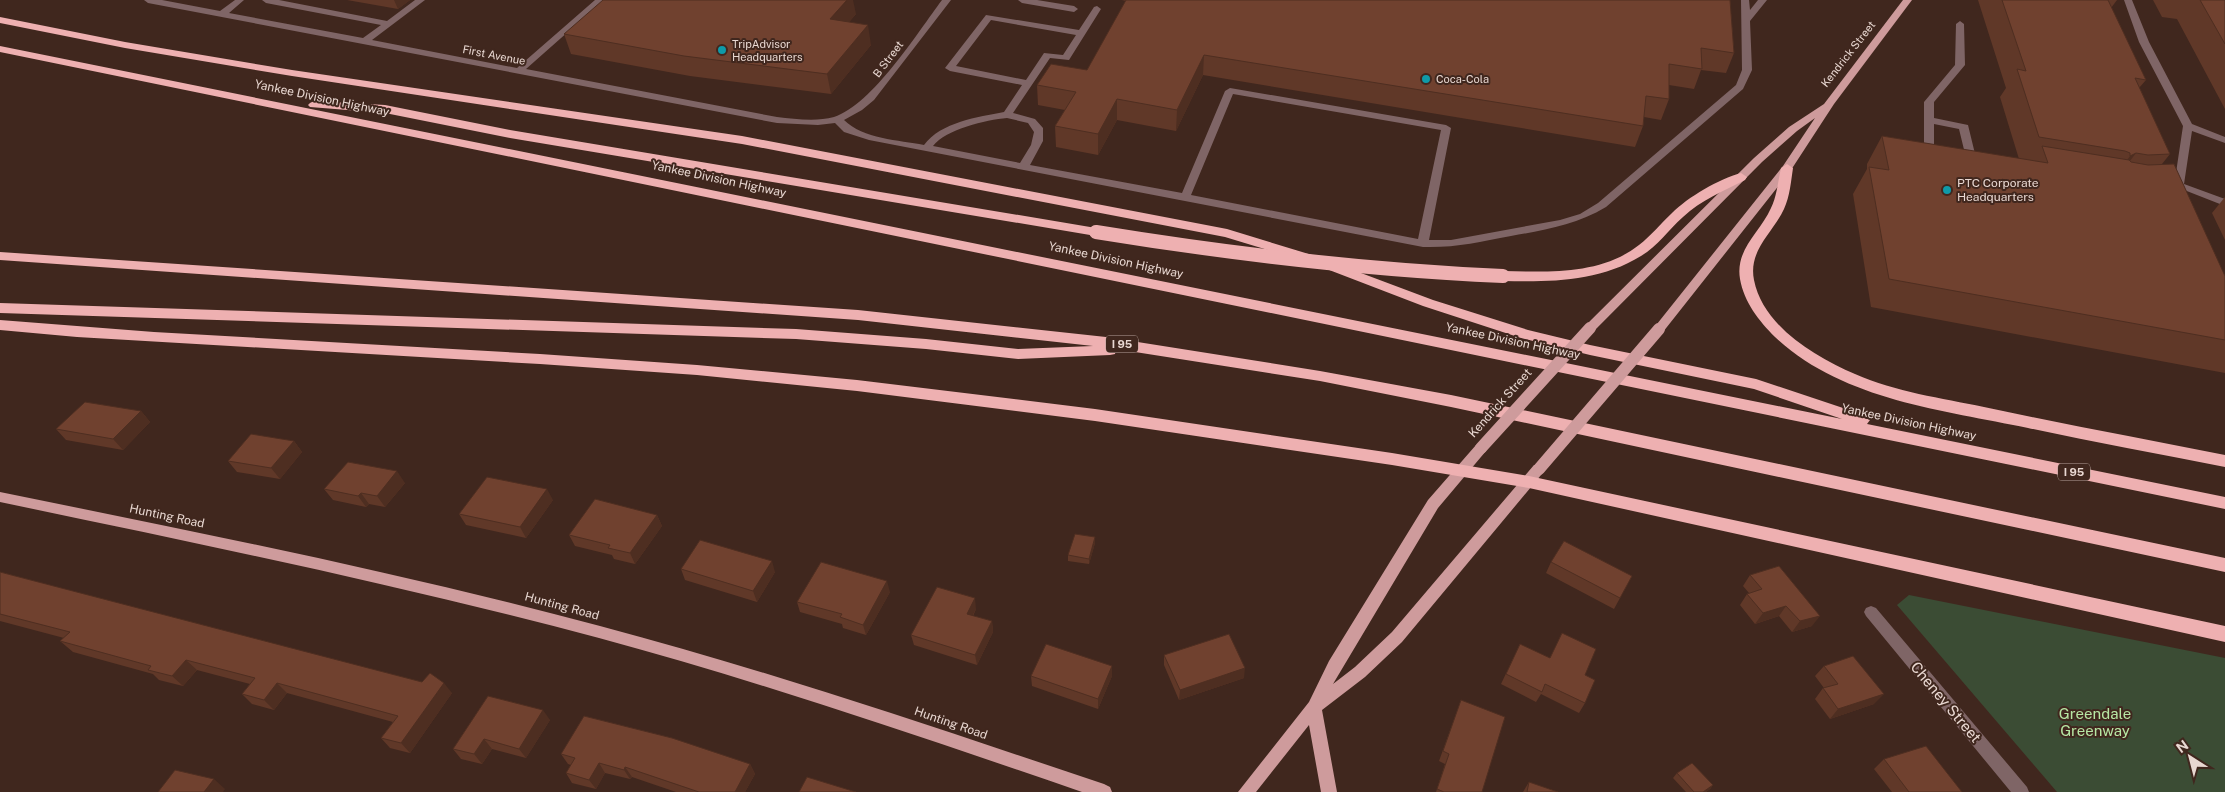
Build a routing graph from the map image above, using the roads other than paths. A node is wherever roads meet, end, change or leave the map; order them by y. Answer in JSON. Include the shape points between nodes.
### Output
{"nodes":[{"id":1,"x":148,"y":0,"type":"edge"},
{"id":2,"x":240,"y":0,"type":"edge"},
{"id":3,"x":266,"y":0,"type":"edge"},
{"id":4,"x":421,"y":0,"type":"edge"},
{"id":5,"x":600,"y":0,"type":"edge"},
{"id":6,"x":947,"y":0,"type":"edge"},
{"id":7,"x":1022,"y":0,"type":"edge"},
{"id":8,"x":1745,"y":0,"type":"edge"},
{"id":9,"x":1763,"y":0,"type":"edge"},
{"id":10,"x":1908,"y":0,"type":"edge"},
{"id":11,"x":2128,"y":0,"type":"edge"},
{"id":12,"x":160,"y":1,"type":"edge"},
{"id":13,"x":1074,"y":9,"type":"dead end"},
{"id":14,"x":1098,"y":9,"type":"dead end"},
{"id":15,"x":222,"y":14,"type":"junction"},
{"id":16,"x":0,"y":20,"type":"edge"},
{"id":17,"x":1746,"y":22,"type":"junction"},
{"id":18,"x":388,"y":24,"type":"junction"},
{"id":19,"x":1960,"y":24,"type":"dead end"},
{"id":20,"x":1082,"y":33,"type":"junction"},
{"id":21,"x":364,"y":41,"type":"junction"},
{"id":22,"x":0,"y":49,"type":"edge"},
{"id":23,"x":520,"y":71,"type":"junction"},
{"id":24,"x":1028,"y":83,"type":"junction"},
{"id":25,"x":259,"y":102,"type":"junction"},
{"id":26,"x":1830,"y":103,"type":"junction"},
{"id":27,"x":1007,"y":115,"type":"junction"},
{"id":28,"x":837,"y":119,"type":"junction"},
{"id":29,"x":1929,"y":120,"type":"junction"},
{"id":30,"x":2188,"y":126,"type":"junction"},
{"id":31,"x":2225,"y":140,"type":"edge"},
{"id":32,"x":927,"y":148,"type":"junction"},
{"id":33,"x":1946,"y":158,"type":"edge"},
{"id":34,"x":1973,"y":162,"type":"edge"},
{"id":35,"x":1023,"y":167,"type":"junction"},
{"id":36,"x":1787,"y":168,"type":"junction"},
{"id":37,"x":1741,"y":177,"type":"junction"},
{"id":38,"x":2175,"y":187,"type":"junction"},
{"id":39,"x":1185,"y":198,"type":"junction"},
{"id":40,"x":2186,"y":203,"type":"edge"},
{"id":41,"x":2225,"y":203,"type":"edge"},
{"id":42,"x":1423,"y":243,"type":"junction"},
{"id":43,"x":0,"y":256,"type":"edge"},
{"id":44,"x":0,"y":308,"type":"edge"},
{"id":45,"x":0,"y":325,"type":"edge"},
{"id":46,"x":1148,"y":348,"type":"junction"},
{"id":47,"x":1923,"y":441,"type":"junction"},
{"id":48,"x":2225,"y":461,"type":"edge"},
{"id":49,"x":1461,"y":470,"type":"junction"},
{"id":50,"x":1534,"y":475,"type":"junction"},
{"id":51,"x":0,"y":497,"type":"edge"},
{"id":52,"x":2225,"y":503,"type":"edge"},
{"id":53,"x":2225,"y":565,"type":"edge"},
{"id":54,"x":1871,"y":612,"type":"dead end"},
{"id":55,"x":2225,"y":634,"type":"edge"},
{"id":56,"x":1314,"y":708,"type":"junction"},
{"id":57,"x":1104,"y":792,"type":"edge"},
{"id":58,"x":1246,"y":792,"type":"edge"},
{"id":59,"x":1329,"y":792,"type":"edge"},
{"id":60,"x":2021,"y":792,"type":"edge"}],
"edges":[{"from":1,"to":12,"type":"street","name":"First Avenue"},
{"from":2,"to":15,"type":"street"},
{"from":3,"to":18,"type":"street"},
{"from":4,"to":18,"type":"street"},
{"from":5,"to":23,"type":"street"},
{"from":6,"to":28,"type":"street","name":"B Street","via":[[869,101],[855,112]]},
{"from":7,"to":13,"type":"street"},
{"from":8,"to":17,"type":"street"},
{"from":9,"to":17,"type":"street"},
{"from":10,"to":26,"type":"main road","name":"Kendrick Street"},
{"from":11,"to":30,"type":"street","via":[[2144,42]]},
{"from":12,"to":15,"type":"street","name":"First Avenue"},
{"from":14,"to":20,"type":"street"},
{"from":15,"to":21,"type":"street","name":"First Avenue"},
{"from":16,"to":47,"type":"highway","via":[[282,72],[742,140],[1226,233],[1304,256],[1499,326],[1590,350],[1756,384]]},
{"from":17,"to":42,"type":"street","via":[[1746,76],[1740,88],[1594,211],[1562,224],[1451,244]]},
{"from":18,"to":21,"type":"street"},
{"from":19,"to":29,"type":"street","via":[[1960,65],[1929,102]]},
{"from":20,"to":24,"type":"street","via":[[1066,58],[1047,55]]},
{"from":20,"to":24,"type":"street","via":[[989,17],[950,68]]},
{"from":21,"to":23,"type":"street","name":"First Avenue"},
{"from":22,"to":25,"type":"highway","name":"Yankee Division Highway","number":"I 95"},
{"from":23,"to":28,"type":"street","name":"First Avenue","via":[[777,120],[812,123]]},
{"from":24,"to":27,"type":"street"},
{"from":25,"to":37,"type":"highway","bridge":true,"via":[[385,109],[510,134],[1096,232],[1319,264],[1414,272],[1503,276],[1592,272],[1641,251],[1685,208]]},
{"from":25,"to":47,"type":"highway","name":"Yankee Division Highway","number":"I 95"},
{"from":26,"to":36,"type":"main road","name":"Kendrick Street"},
{"from":26,"to":37,"type":"main road","name":"Kendrick Street","via":[[1776,143]]},
{"from":27,"to":32,"type":"street","via":[[947,132],[934,139]]},
{"from":27,"to":35,"type":"street","via":[[1027,119],[1038,128],[1038,138]]},
{"from":28,"to":32,"type":"street","via":[[848,130],[862,136]]},
{"from":29,"to":33,"type":"street","via":[[1929,154]]},
{"from":29,"to":34,"type":"street","via":[[1964,127]]},
{"from":30,"to":31,"type":"street"},
{"from":30,"to":38,"type":"street"},
{"from":32,"to":35,"type":"street"},
{"from":35,"to":39,"type":"street"},
{"from":36,"to":48,"type":"highway","via":[[1777,210],[1749,253],[1747,280],[1754,300],[1772,324],[1813,359],[1854,380],[1890,392]]},
{"from":36,"to":50,"type":"main road","name":"Kendrick Street","bridge":true,"via":[[1699,281]]},
{"from":37,"to":49,"type":"main road","name":"Kendrick Street","bridge":true,"via":[[1590,328]]},
{"from":38,"to":40,"type":"street"},
{"from":38,"to":41,"type":"street"},
{"from":39,"to":42,"type":"street"},
{"from":39,"to":42,"type":"street","via":[[1230,92],[1446,128]]},
{"from":43,"to":46,"type":"highway","number":"I 95","via":[[849,315],[990,328]]},
{"from":44,"to":46,"type":"highway","via":[[796,334],[1018,354]]},
{"from":45,"to":49,"type":"highway","via":[[141,338],[494,356],[736,374],[1058,410]]},
{"from":46,"to":53,"type":"highway","number":"I 95","via":[[1442,399]]},
{"from":47,"to":52,"type":"highway","name":"Yankee Division Highway","number":"I 95"},
{"from":49,"to":50,"type":"highway"},
{"from":49,"to":56,"type":"main road","name":"Kendrick Street","via":[[1432,504],[1334,666]]},
{"from":50,"to":55,"type":"highway"},
{"from":50,"to":56,"type":"main road","name":"Kendrick Street","via":[[1397,637],[1360,672]]},
{"from":51,"to":57,"type":"main road","name":"Hunting Road","via":[[374,576],[598,632],[830,699]]},
{"from":54,"to":60,"type":"street","name":"Cheney Street"},
{"from":56,"to":58,"type":"main road","name":"Kendrick Street"},
{"from":56,"to":59,"type":"main road"}]}
